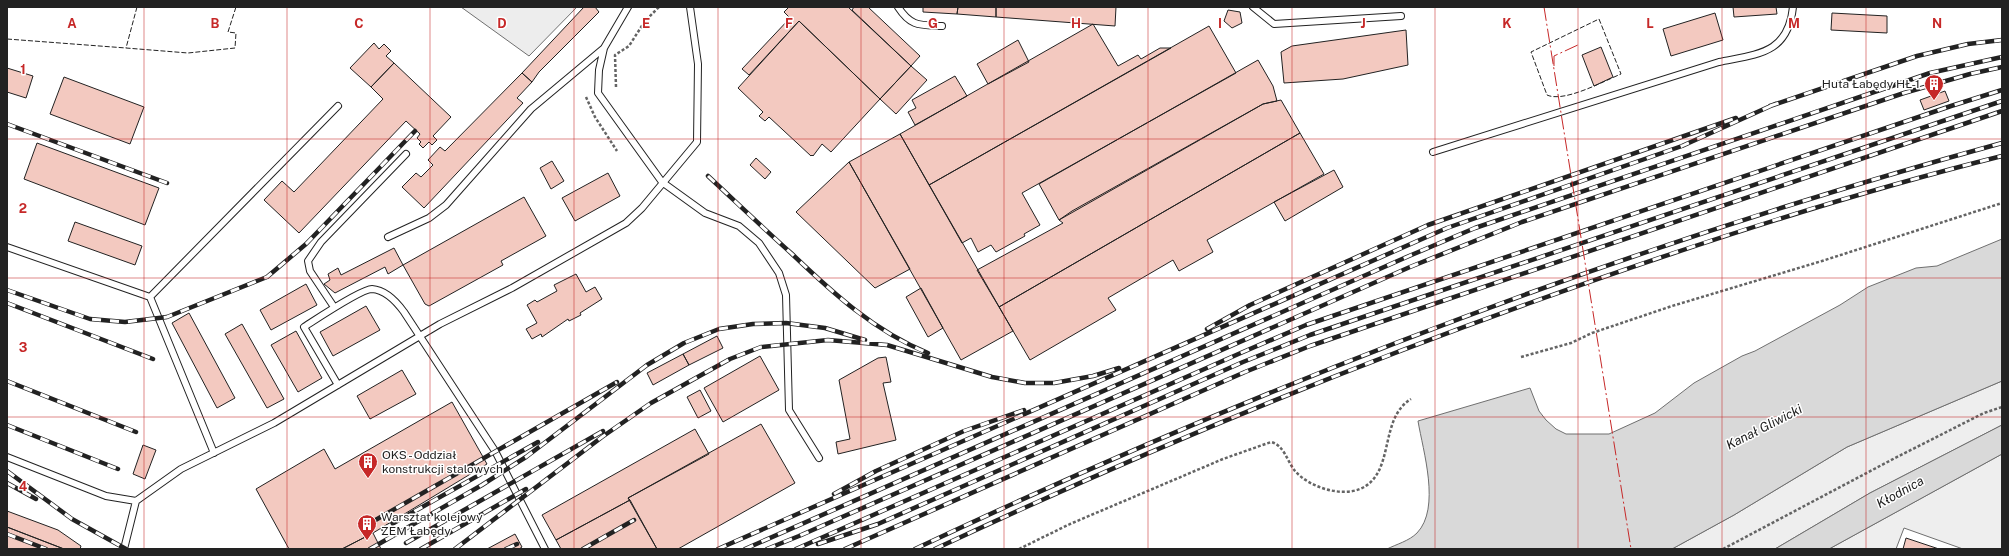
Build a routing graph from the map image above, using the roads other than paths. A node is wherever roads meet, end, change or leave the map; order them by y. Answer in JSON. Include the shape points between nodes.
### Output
{"nodes":[{"id":1,"x":628,"y":7,"type":"edge"},
{"id":2,"x":690,"y":7,"type":"edge"},
{"id":3,"x":898,"y":7,"type":"edge"},
{"id":4,"x":1253,"y":7,"type":"edge"},
{"id":5,"x":1793,"y":7,"type":"edge"},
{"id":6,"x":1401,"y":16,"type":"dead end"},
{"id":7,"x":942,"y":26,"type":"dead end"},
{"id":8,"x":604,"y":48,"type":"junction"},
{"id":9,"x":338,"y":106,"type":"dead end"},
{"id":10,"x":1433,"y":152,"type":"dead end"},
{"id":11,"x":406,"y":154,"type":"dead end"},
{"id":12,"x":662,"y":182,"type":"junction"},
{"id":13,"x":388,"y":237,"type":"dead end"},
{"id":14,"x":7,"y":246,"type":"edge"},
{"id":15,"x":150,"y":297,"type":"junction"},
{"id":16,"x":334,"y":307,"type":"junction"},
{"id":17,"x":419,"y":336,"type":"junction"},
{"id":18,"x":338,"y":385,"type":"junction"},
{"id":19,"x":214,"y":453,"type":"junction"},
{"id":20,"x":7,"y":457,"type":"edge"},
{"id":21,"x":819,"y":458,"type":"dead end"},
{"id":22,"x":136,"y":501,"type":"junction"},
{"id":23,"x":124,"y":549,"type":"edge"},
{"id":24,"x":545,"y":549,"type":"edge"}],
"edges":[{"from":1,"to":8,"type":"lane"},
{"from":2,"to":12,"type":"lane","via":[[698,64],[697,142]]},
{"from":3,"to":7,"type":"lane","via":[[905,18],[918,25]]},
{"from":4,"to":6,"type":"lane","via":[[1274,24]]},
{"from":5,"to":10,"type":"lane","via":[[1791,24],[1782,40],[1762,52],[1720,62]]},
{"from":8,"to":12,"type":"lane","via":[[598,70],[598,93]]},
{"from":8,"to":13,"type":"lane","via":[[532,109],[446,205],[429,218]]},
{"from":9,"to":15,"type":"lane"},
{"from":11,"to":16,"type":"lane","via":[[321,242],[308,261],[310,271]]},
{"from":12,"to":17,"type":"lane","via":[[642,208],[626,223],[512,288]]},
{"from":12,"to":21,"type":"lane","via":[[705,213],[739,226],[759,243],[780,273],[786,294],[789,410]]},
{"from":14,"to":15,"type":"lane"},
{"from":15,"to":19,"type":"lane"},
{"from":16,"to":17,"type":"lane","via":[[370,289],[381,291],[395,299]]},
{"from":16,"to":18,"type":"lane","via":[[304,327]]},
{"from":17,"to":18,"type":"lane"},
{"from":17,"to":24,"type":"lane","via":[[495,451]]},
{"from":18,"to":19,"type":"lane","via":[[274,423]]},
{"from":19,"to":22,"type":"lane","via":[[181,470]]},
{"from":20,"to":22,"type":"lane","via":[[106,496]]},
{"from":22,"to":23,"type":"lane"}]}
